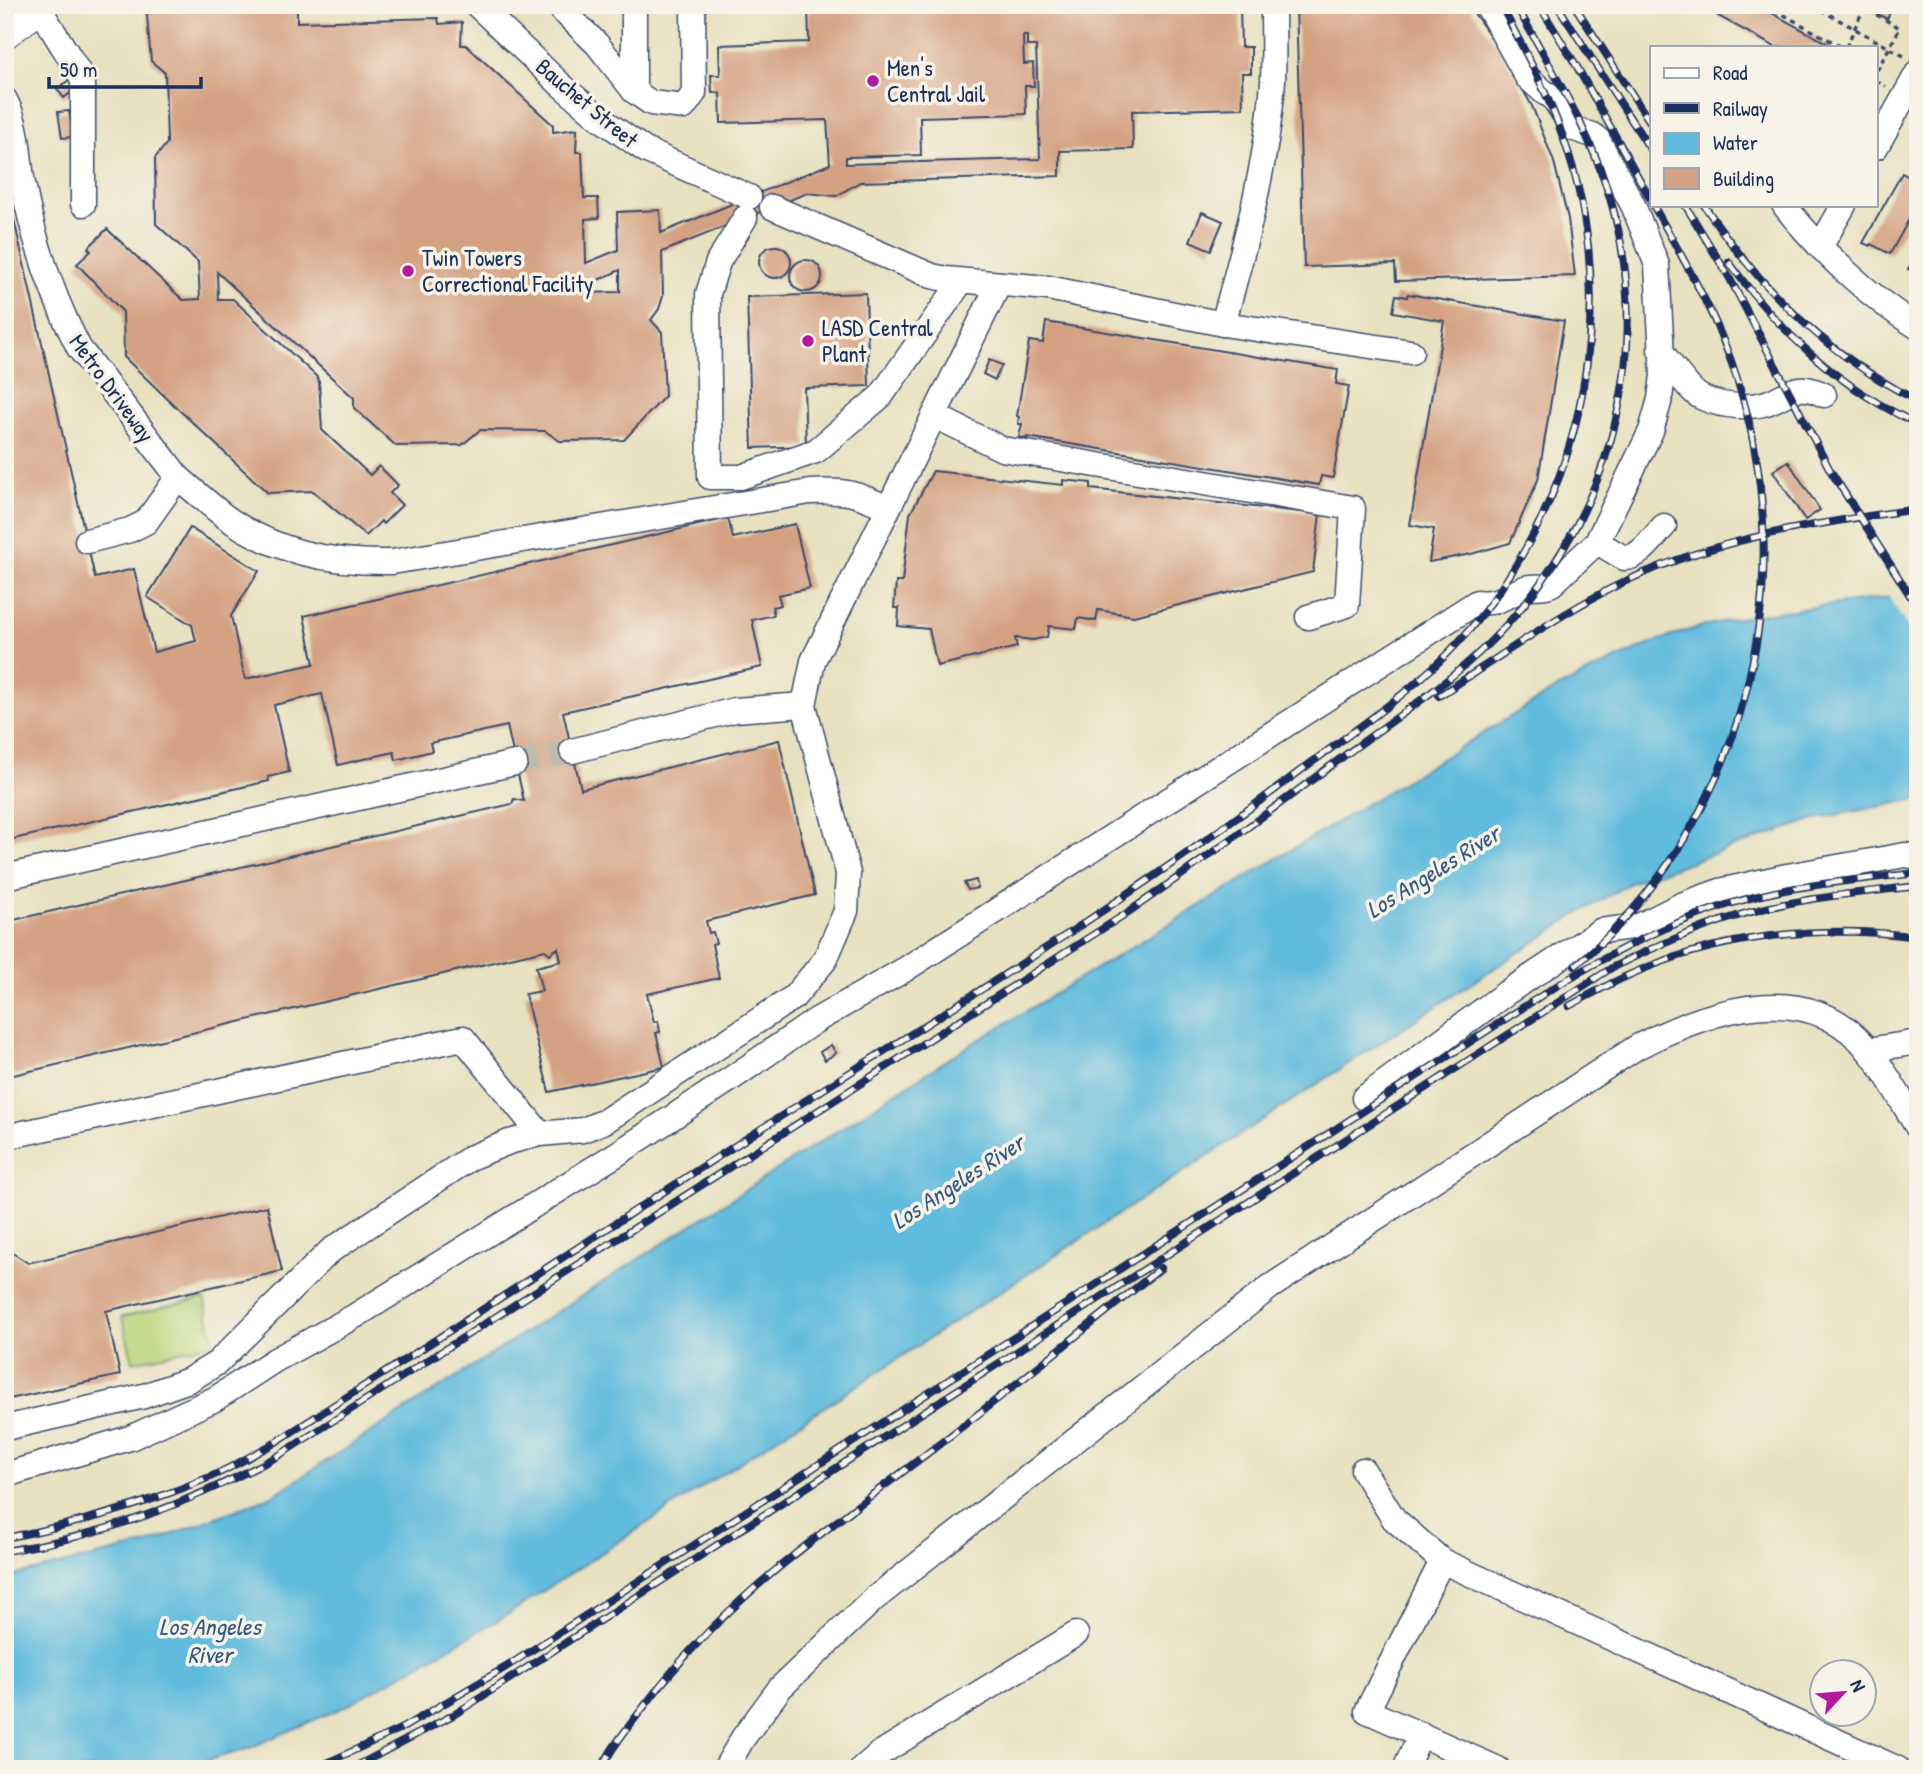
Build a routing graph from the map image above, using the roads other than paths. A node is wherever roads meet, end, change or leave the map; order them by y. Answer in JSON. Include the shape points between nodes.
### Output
{"nodes":[{"id":1,"x":477,"y":5,"type":"edge"},
{"id":2,"x":634,"y":5,"type":"edge"},
{"id":3,"x":693,"y":5,"type":"edge"},
{"id":4,"x":1273,"y":5,"type":"edge"},
{"id":5,"x":1487,"y":5,"type":"edge"},
{"id":6,"x":41,"y":6,"type":"edge"},
{"id":7,"x":565,"y":7,"type":"edge"},
{"id":8,"x":5,"y":32,"type":"edge"},
{"id":9,"x":1914,"y":66,"type":"edge"},
{"id":10,"x":634,"y":91,"type":"junction"},
{"id":11,"x":5,"y":100,"type":"edge"},
{"id":12,"x":1878,"y":144,"type":"edge"},
{"id":13,"x":83,"y":204,"type":"dead end"},
{"id":14,"x":1785,"y":206,"type":"edge"},
{"id":15,"x":1843,"y":206,"type":"edge"},
{"id":16,"x":772,"y":207,"type":"dead end"},
{"id":17,"x":1819,"y":247,"type":"junction"},
{"id":18,"x":961,"y":282,"type":"junction"},
{"id":19,"x":999,"y":284,"type":"junction"},
{"id":20,"x":1223,"y":324,"type":"junction"},
{"id":21,"x":1918,"y":327,"type":"edge"},
{"id":22,"x":1660,"y":350,"type":"junction"},
{"id":23,"x":1411,"y":352,"type":"dead end"},
{"id":24,"x":1824,"y":395,"type":"dead end"},
{"id":25,"x":935,"y":416,"type":"junction"},
{"id":26,"x":177,"y":477,"type":"junction"},
{"id":27,"x":888,"y":508,"type":"junction"},
{"id":28,"x":1664,"y":526,"type":"dead end"},
{"id":29,"x":87,"y":541,"type":"dead end"},
{"id":30,"x":1597,"y":542,"type":"junction"},
{"id":31,"x":1308,"y":617,"type":"dead end"},
{"id":32,"x":804,"y":705,"type":"junction"},
{"id":33,"x":572,"y":751,"type":"tunnel mouth"},
{"id":34,"x":515,"y":763,"type":"tunnel mouth"},
{"id":35,"x":1918,"y":857,"type":"edge"},
{"id":36,"x":5,"y":877,"type":"edge"},
{"id":37,"x":1918,"y":1042,"type":"edge"},
{"id":38,"x":1868,"y":1050,"type":"junction"},
{"id":39,"x":1364,"y":1098,"type":"dead end"},
{"id":40,"x":1916,"y":1124,"type":"edge"},
{"id":41,"x":540,"y":1134,"type":"junction"},
{"id":42,"x":5,"y":1137,"type":"edge"},
{"id":43,"x":5,"y":1428,"type":"edge"},
{"id":44,"x":1363,"y":1470,"type":"dead end"},
{"id":45,"x":5,"y":1475,"type":"edge"},
{"id":46,"x":1442,"y":1561,"type":"junction"},
{"id":47,"x":1076,"y":1634,"type":"dead end"},
{"id":48,"x":1421,"y":1734,"type":"junction"},
{"id":49,"x":725,"y":1769,"type":"edge"},
{"id":50,"x":862,"y":1769,"type":"edge"},
{"id":51,"x":1405,"y":1769,"type":"edge"},
{"id":52,"x":1498,"y":1769,"type":"edge"},
{"id":53,"x":1898,"y":1769,"type":"edge"}],
"edges":[{"from":1,"to":18,"type":"street","name":"Bauchet Street","via":[[601,119],[645,150],[747,207],[718,262],[708,295],[709,477],[741,477],[816,451],[881,396]]},
{"from":2,"to":10,"type":"street"},
{"from":3,"to":10,"type":"street","via":[[694,93],[684,107],[669,107],[651,103]]},
{"from":4,"to":20,"type":"street","via":[[1273,80],[1267,129],[1246,239]]},
{"from":5,"to":22,"type":"street","via":[[1531,82],[1552,96],[1574,129],[1597,138],[1633,205],[1657,265]]},
{"from":6,"to":8,"type":"main road"},
{"from":6,"to":13,"type":"street","via":[[83,79]]},
{"from":7,"to":10,"type":"street"},
{"from":9,"to":12,"type":"street"},
{"from":11,"to":26,"type":"street","name":"Metro Driveway","via":[[12,113],[31,220],[63,315],[79,348]]},
{"from":14,"to":17,"type":"street"},
{"from":15,"to":17,"type":"street"},
{"from":16,"to":18,"type":"street","via":[[932,276]]},
{"from":17,"to":21,"type":"street"},
{"from":18,"to":19,"type":"street"},
{"from":19,"to":20,"type":"street","via":[[1026,285]]},
{"from":19,"to":25,"type":"street"},
{"from":20,"to":23,"type":"street"},
{"from":22,"to":24,"type":"street","via":[[1698,395],[1713,401],[1758,405],[1799,388]]},
{"from":22,"to":30,"type":"street","via":[[1663,375],[1651,431]]},
{"from":25,"to":27,"type":"street"},
{"from":25,"to":31,"type":"street","via":[[1002,449],[1353,508],[1347,605]]},
{"from":26,"to":27,"type":"street","name":"Metro Driveway","via":[[225,517],[264,539],[323,558],[364,562],[392,562],[810,492],[846,491]]},
{"from":26,"to":29,"type":"street","via":[[146,522]]},
{"from":27,"to":32,"type":"street","via":[[813,661]]},
{"from":28,"to":30,"type":"street","via":[[1629,558]]},
{"from":30,"to":45,"type":"street","via":[[1544,587],[1528,587],[1490,604],[1477,602],[904,970],[815,1021],[620,1152],[215,1399],[130,1438]]},
{"from":32,"to":33,"type":"street","via":[[735,710]]},
{"from":32,"to":41,"type":"street","via":[[848,873],[846,911],[825,960],[794,997],[605,1121],[583,1130]]},
{"from":34,"to":36,"type":"street"},
{"from":35,"to":39,"type":"street","via":[[1905,855],[1720,891],[1639,926],[1600,931],[1506,993]]},
{"from":37,"to":38,"type":"street"},
{"from":38,"to":40,"type":"street"},
{"from":38,"to":49,"type":"street","via":[[1821,1013],[1765,1006],[1693,1021],[1604,1068],[1261,1294],[874,1599],[780,1688]]},
{"from":41,"to":42,"type":"street","via":[[463,1038]]},
{"from":41,"to":43,"type":"street","via":[[472,1157],[330,1251],[217,1363],[189,1380],[144,1396]]},
{"from":44,"to":46,"type":"street","via":[[1394,1519]]},
{"from":46,"to":48,"type":"street","via":[[1367,1711]]},
{"from":46,"to":53,"type":"street"},
{"from":47,"to":50,"type":"street","via":[[879,1754]]},
{"from":48,"to":51,"type":"street"},
{"from":48,"to":52,"type":"street"}]}
